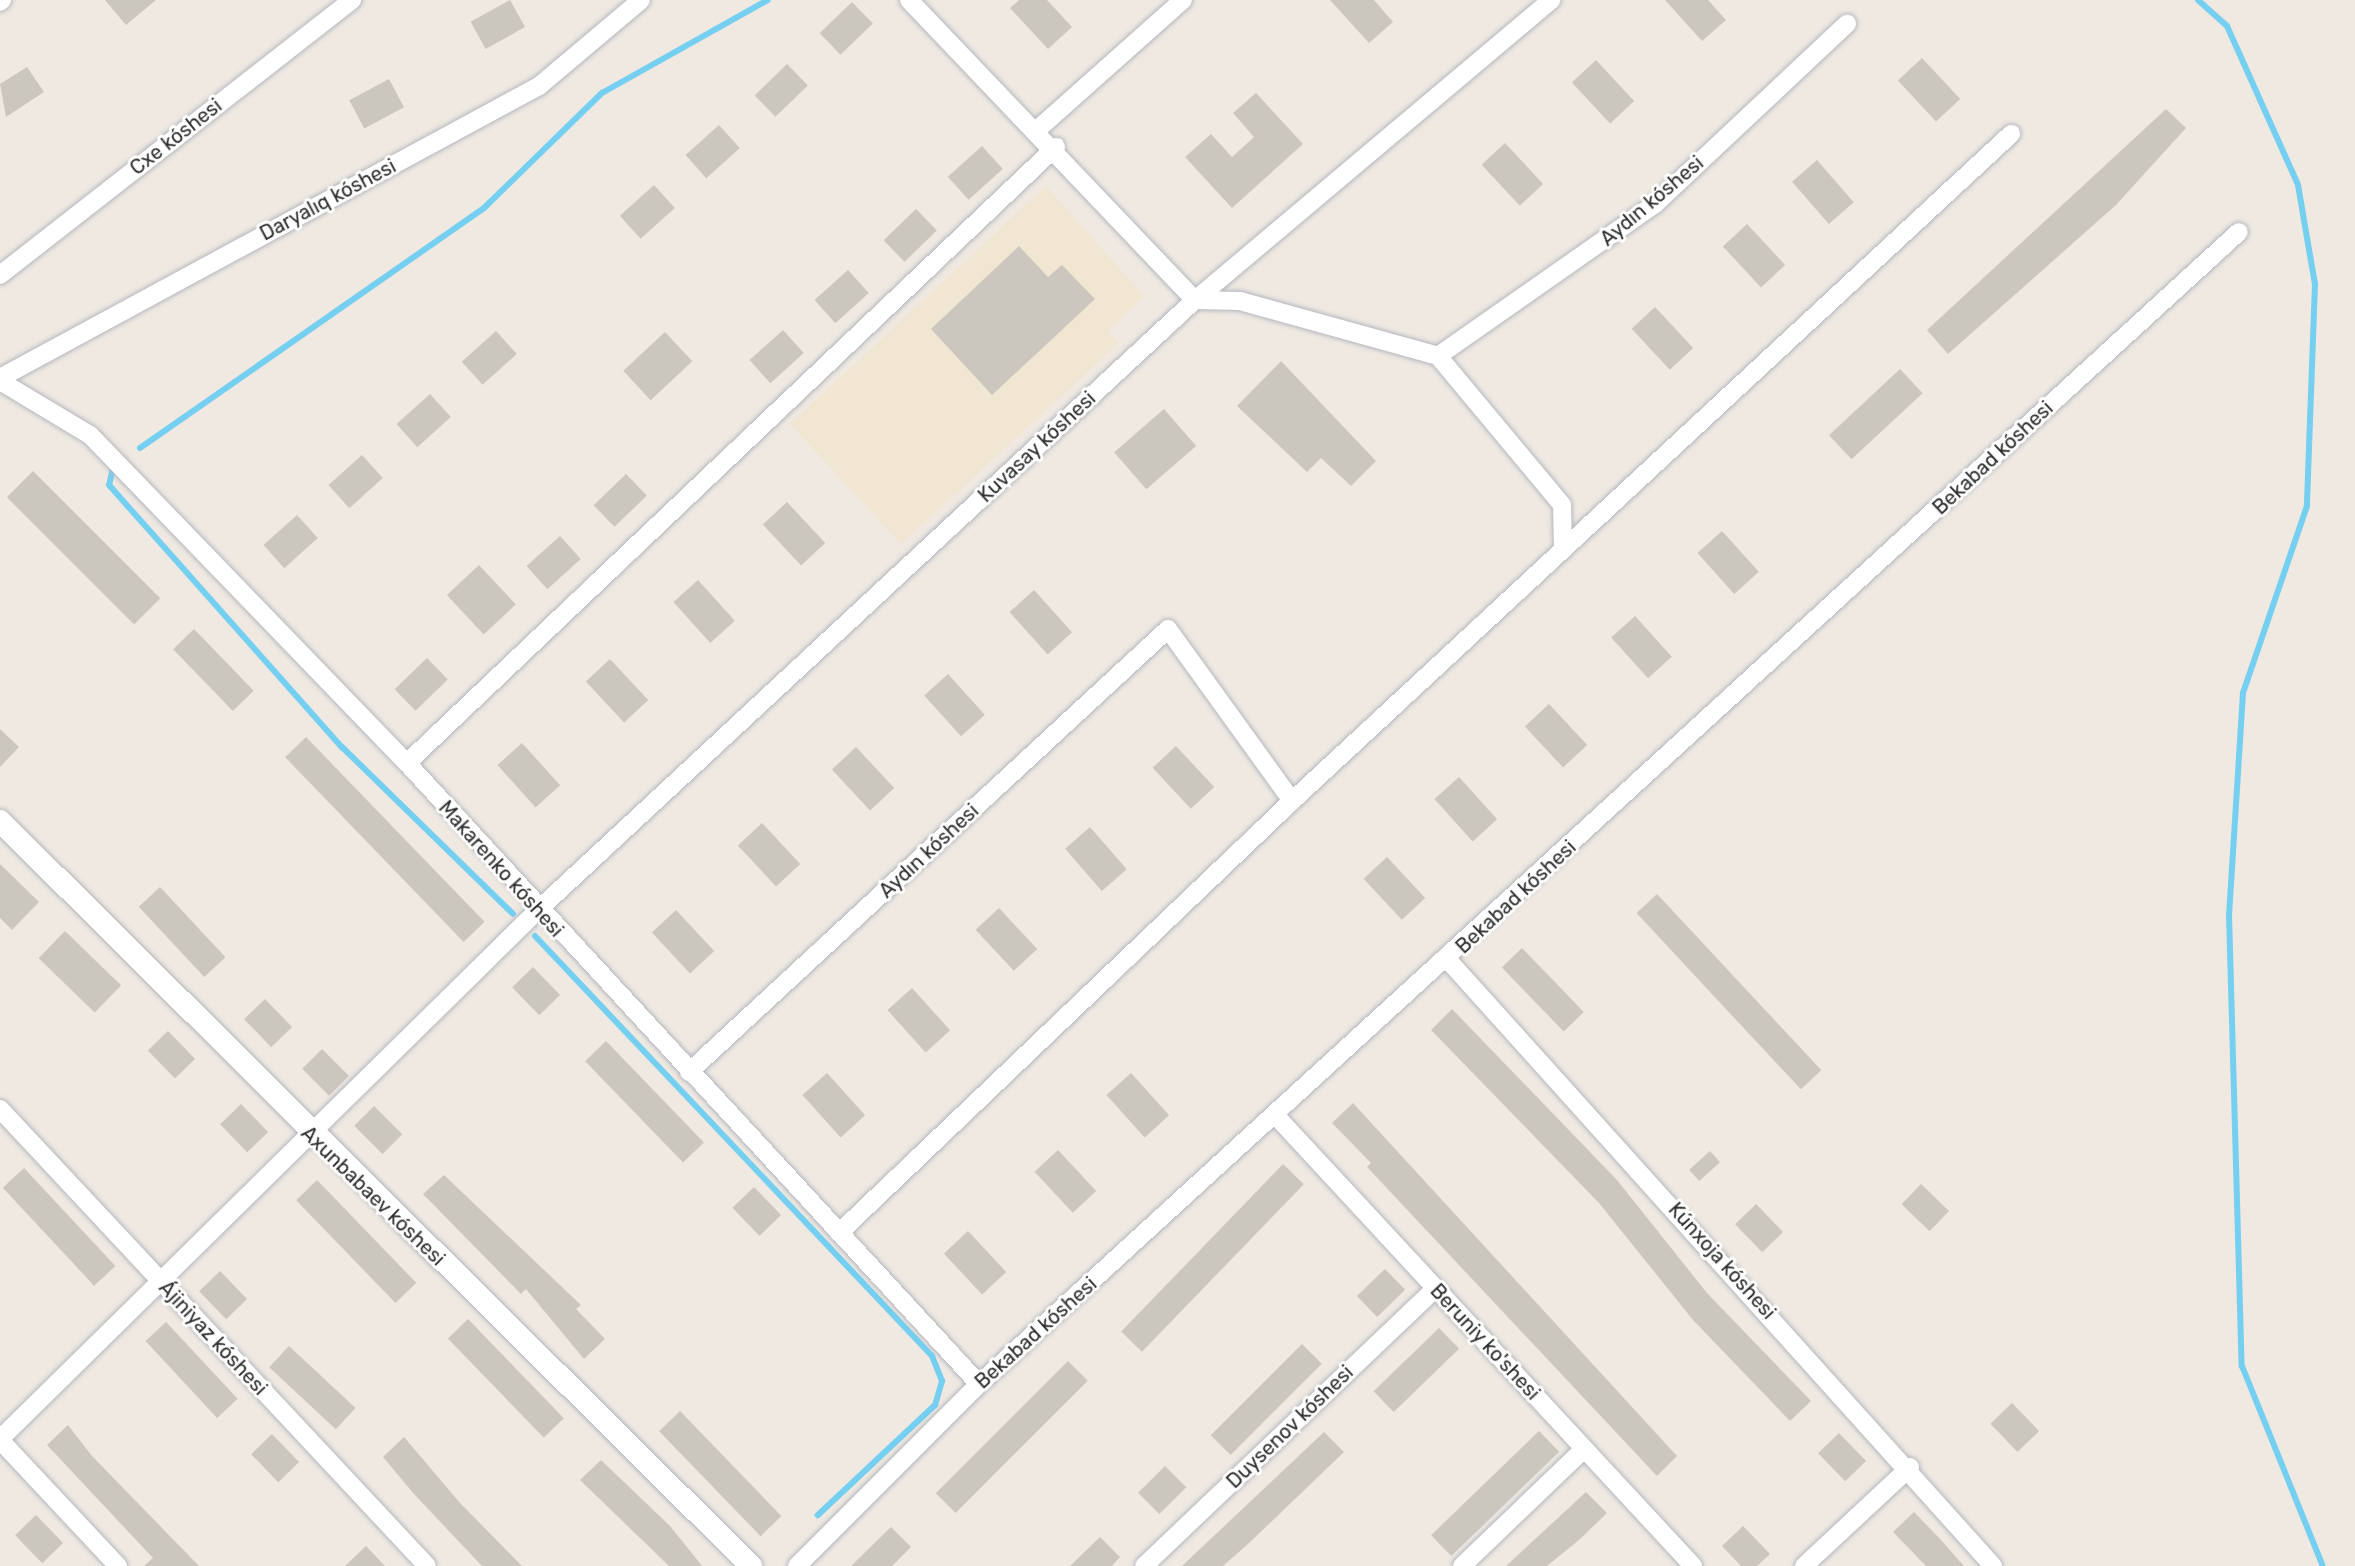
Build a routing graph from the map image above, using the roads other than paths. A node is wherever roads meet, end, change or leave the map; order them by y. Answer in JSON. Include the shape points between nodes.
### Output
{"nodes":[{"id":1,"x":352,"y":0,"type":"edge"},
{"id":2,"x":641,"y":0,"type":"edge"},
{"id":3,"x":909,"y":0,"type":"edge"},
{"id":4,"x":1183,"y":0,"type":"edge"},
{"id":5,"x":1551,"y":0,"type":"edge"},
{"id":6,"x":1847,"y":24,"type":"dead end"},
{"id":7,"x":1038,"y":129,"type":"junction"},
{"id":8,"x":2011,"y":134,"type":"dead end"},
{"id":9,"x":1056,"y":147,"type":"junction"},
{"id":10,"x":2239,"y":232,"type":"dead end"},
{"id":11,"x":0,"y":275,"type":"edge"},
{"id":12,"x":1195,"y":300,"type":"junction"},
{"id":13,"x":1438,"y":356,"type":"junction"},
{"id":14,"x":0,"y":380,"type":"edge"},
{"id":15,"x":1562,"y":550,"type":"junction"},
{"id":16,"x":407,"y":763,"type":"junction"},
{"id":17,"x":1292,"y":801,"type":"junction"},
{"id":18,"x":0,"y":821,"type":"edge"},
{"id":19,"x":538,"y":910,"type":"junction"},
{"id":20,"x":1448,"y":960,"type":"junction"},
{"id":21,"x":689,"y":1072,"type":"junction"},
{"id":22,"x":0,"y":1109,"type":"edge"},
{"id":23,"x":1277,"y":1117,"type":"junction"},
{"id":24,"x":310,"y":1134,"type":"junction"},
{"id":25,"x":839,"y":1233,"type":"junction"},
{"id":26,"x":159,"y":1280,"type":"junction"},
{"id":27,"x":1435,"y":1289,"type":"junction"},
{"id":28,"x":979,"y":1384,"type":"junction"},
{"id":29,"x":0,"y":1440,"type":"edge"},
{"id":30,"x":1584,"y":1449,"type":"junction"},
{"id":31,"x":1910,"y":1467,"type":"junction"},
{"id":32,"x":118,"y":1566,"type":"edge"},
{"id":33,"x":427,"y":1566,"type":"edge"},
{"id":34,"x":751,"y":1566,"type":"edge"},
{"id":35,"x":797,"y":1566,"type":"edge"},
{"id":36,"x":1144,"y":1566,"type":"edge"},
{"id":37,"x":1462,"y":1566,"type":"edge"},
{"id":38,"x":1693,"y":1566,"type":"edge"},
{"id":39,"x":1804,"y":1566,"type":"edge"},
{"id":40,"x":1993,"y":1566,"type":"edge"}],
"edges":[{"from":1,"to":11,"type":"street","name":"Cxe kóshesi"},
{"from":2,"to":14,"type":"street","name":"Daryalıq kóshesi","via":[[539,86]]},
{"from":3,"to":7,"type":"street"},
{"from":4,"to":7,"type":"street"},
{"from":5,"to":12,"type":"street","name":"Kuvasay kóshesi"},
{"from":6,"to":13,"type":"street","name":"Aydın kóshesi","via":[[1654,205]]},
{"from":7,"to":9,"type":"street"},
{"from":8,"to":15,"type":"street"},
{"from":9,"to":12,"type":"street"},
{"from":9,"to":16,"type":"street"},
{"from":10,"to":20,"type":"street","name":"Bekabad kóshesi"},
{"from":12,"to":13,"type":"street","via":[[1240,301]]},
{"from":12,"to":19,"type":"street","name":"Kuvasay kóshesi"},
{"from":13,"to":15,"type":"street","via":[[1562,505]]},
{"from":14,"to":16,"type":"street","name":"Makarenko kóshesi","via":[[90,435]]},
{"from":15,"to":17,"type":"street"},
{"from":16,"to":19,"type":"street","name":"Makarenko kóshesi"},
{"from":17,"to":21,"type":"street","name":"Aydın kóshesi","via":[[1168,629]]},
{"from":17,"to":25,"type":"street"},
{"from":18,"to":24,"type":"street","name":"Axunbabaev kóshesi"},
{"from":19,"to":21,"type":"street","name":"Makarenko kóshesi"},
{"from":19,"to":24,"type":"street","name":"Kuvasay kóshesi"},
{"from":20,"to":23,"type":"street","name":"Bekabad kóshesi"},
{"from":20,"to":31,"type":"street","name":"Kúnxoja kóshesi"},
{"from":21,"to":25,"type":"street","name":"Makarenko kóshesi"},
{"from":22,"to":26,"type":"street","name":"Ájiniyaz kóshesi"},
{"from":23,"to":27,"type":"street","name":"Beruniy ko'shesi"},
{"from":23,"to":28,"type":"street","name":"Bekabad kóshesi"},
{"from":24,"to":26,"type":"street","name":"Kuvasay kóshesi"},
{"from":24,"to":34,"type":"street","name":"Axunbabaev kóshesi"},
{"from":25,"to":28,"type":"street","name":"Makarenko kóshesi"},
{"from":26,"to":29,"type":"street","name":"Kuvasay kóshesi"},
{"from":26,"to":33,"type":"street","name":"Ájiniyaz kóshesi"},
{"from":27,"to":30,"type":"street","name":"Beruniy ko'shesi"},
{"from":27,"to":36,"type":"street","name":"Duysenov kóshesi"},
{"from":28,"to":35,"type":"street","name":"Bekabad kóshesi"},
{"from":29,"to":32,"type":"street"},
{"from":30,"to":37,"type":"street"},
{"from":30,"to":38,"type":"street","name":"Beruniy ko'shesi"},
{"from":31,"to":39,"type":"street"},
{"from":31,"to":40,"type":"street","name":"Kúnxoja kóshesi"}]}
